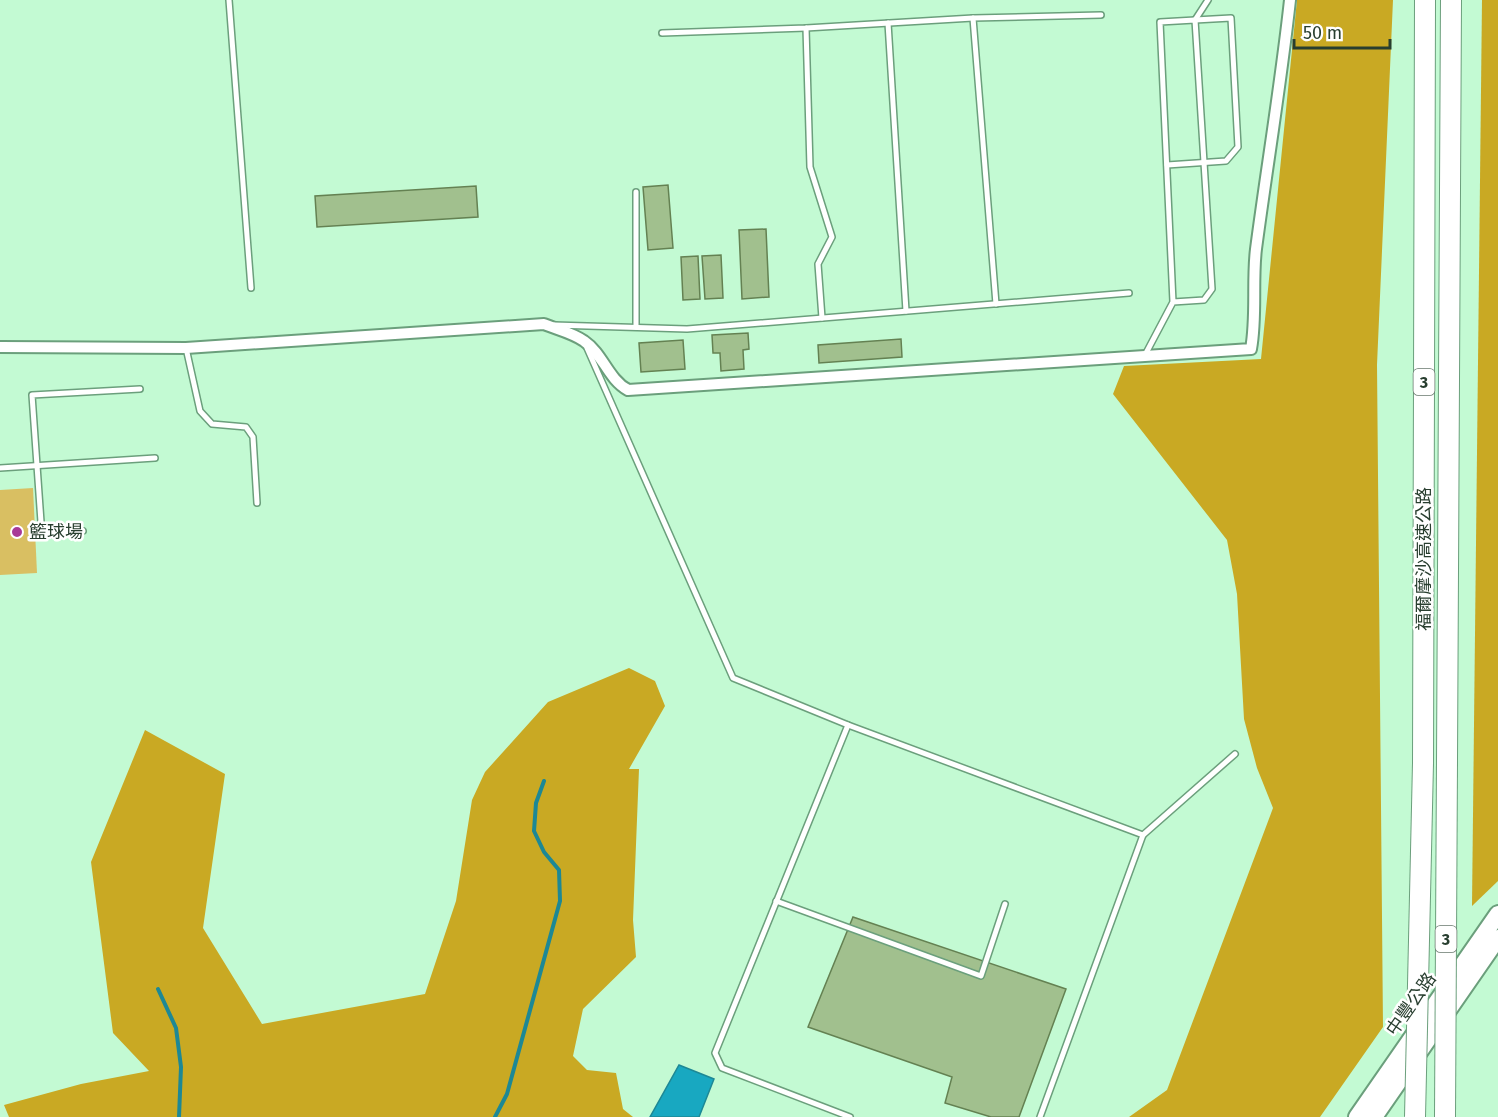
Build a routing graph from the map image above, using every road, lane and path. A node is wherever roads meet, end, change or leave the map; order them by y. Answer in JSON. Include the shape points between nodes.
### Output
{"nodes":[{"id":1,"x":229,"y":0,"type":"edge"},
{"id":2,"x":1208,"y":0,"type":"edge"},
{"id":3,"x":1290,"y":0,"type":"edge"},
{"id":4,"x":1425,"y":0,"type":"edge"},
{"id":5,"x":1451,"y":0,"type":"edge"},
{"id":6,"x":1101,"y":15,"type":"dead end"},
{"id":7,"x":973,"y":18,"type":"junction"},
{"id":8,"x":1195,"y":20,"type":"junction"},
{"id":9,"x":888,"y":23,"type":"junction"},
{"id":10,"x":806,"y":28,"type":"junction"},
{"id":11,"x":662,"y":33,"type":"dead end"},
{"id":12,"x":1204,"y":162,"type":"junction"},
{"id":13,"x":1167,"y":165,"type":"junction"},
{"id":14,"x":636,"y":192,"type":"dead end"},
{"id":15,"x":251,"y":288,"type":"dead end"},
{"id":16,"x":1129,"y":293,"type":"dead end"},
{"id":17,"x":1173,"y":302,"type":"junction"},
{"id":18,"x":996,"y":304,"type":"junction"},
{"id":19,"x":906,"y":311,"type":"junction"},
{"id":20,"x":822,"y":318,"type":"junction"},
{"id":21,"x":544,"y":324,"type":"junction"},
{"id":22,"x":636,"y":327,"type":"junction"},
{"id":23,"x":584,"y":340,"type":"junction"},
{"id":24,"x":0,"y":347,"type":"edge"},
{"id":25,"x":186,"y":348,"type":"junction"},
{"id":26,"x":1144,"y":356,"type":"junction"},
{"id":27,"x":140,"y":389,"type":"dead end"},
{"id":28,"x":155,"y":458,"type":"dead end"},
{"id":29,"x":37,"y":466,"type":"junction"},
{"id":30,"x":0,"y":468,"type":"edge"},
{"id":31,"x":257,"y":503,"type":"dead end"},
{"id":32,"x":83,"y":531,"type":"dead end"},
{"id":33,"x":848,"y":725,"type":"junction"},
{"id":34,"x":1234,"y":754,"type":"dead end"},
{"id":35,"x":1143,"y":835,"type":"junction"},
{"id":36,"x":776,"y":901,"type":"junction"},
{"id":37,"x":1005,"y":904,"type":"dead end"},
{"id":38,"x":1496,"y":920,"type":"edge"},
{"id":39,"x":1498,"y":938,"type":"edge"},
{"id":40,"x":850,"y":1117,"type":"edge"},
{"id":41,"x":1040,"y":1117,"type":"edge"},
{"id":42,"x":1358,"y":1117,"type":"edge"},
{"id":43,"x":1374,"y":1117,"type":"edge"},
{"id":44,"x":1415,"y":1117,"type":"edge"},
{"id":45,"x":1445,"y":1117,"type":"edge"}],
"edges":[{"from":1,"to":15,"type":"lane"},
{"from":2,"to":8,"type":"lane"},
{"from":3,"to":26,"type":"street","via":[[1256,251],[1251,349]]},
{"from":4,"to":44,"type":"highway","name":"福爾摩沙高速公路","number":"3","bridge":true,"via":[[1423,763]]},
{"from":5,"to":45,"type":"highway","name":"福爾摩沙高速公路","number":"3","bridge":true},
{"from":6,"to":7,"type":"lane"},
{"from":7,"to":9,"type":"lane"},
{"from":7,"to":18,"type":"lane"},
{"from":8,"to":12,"type":"lane"},
{"from":8,"to":12,"type":"lane","via":[[1231,18],[1238,147],[1226,161]]},
{"from":8,"to":13,"type":"lane","via":[[1160,22]]},
{"from":9,"to":10,"type":"lane"},
{"from":9,"to":19,"type":"lane"},
{"from":10,"to":11,"type":"lane"},
{"from":10,"to":20,"type":"lane","via":[[810,167],[832,237],[818,264]]},
{"from":12,"to":13,"type":"lane"},
{"from":12,"to":17,"type":"lane","via":[[1212,289],[1204,300]]},
{"from":13,"to":17,"type":"lane"},
{"from":14,"to":22,"type":"lane"},
{"from":16,"to":18,"type":"lane"},
{"from":17,"to":26,"type":"lane"},
{"from":18,"to":19,"type":"lane"},
{"from":19,"to":20,"type":"lane"},
{"from":20,"to":22,"type":"lane","via":[[687,329]]},
{"from":21,"to":22,"type":"lane"},
{"from":21,"to":23,"type":"street"},
{"from":21,"to":25,"type":"street"},
{"from":23,"to":26,"type":"street","via":[[616,383],[628,390]]},
{"from":23,"to":33,"type":"lane","via":[[733,678]]},
{"from":24,"to":25,"type":"street"},
{"from":25,"to":31,"type":"lane","via":[[200,411],[212,424],[246,427],[253,437]]},
{"from":27,"to":29,"type":"lane","via":[[32,395]]},
{"from":28,"to":29,"type":"lane"},
{"from":29,"to":30,"type":"lane"},
{"from":29,"to":32,"type":"lane","via":[[42,536]]},
{"from":33,"to":35,"type":"lane"},
{"from":33,"to":36,"type":"lane"},
{"from":34,"to":35,"type":"lane"},
{"from":35,"to":41,"type":"lane"},
{"from":36,"to":37,"type":"lane","via":[[981,976]]},
{"from":36,"to":40,"type":"lane","via":[[715,1053],[722,1068]]},
{"from":38,"to":42,"type":"main road","name":"中豐公路","number":"3"},
{"from":39,"to":43,"type":"main road","name":"中豐公路","number":"3"}]}
